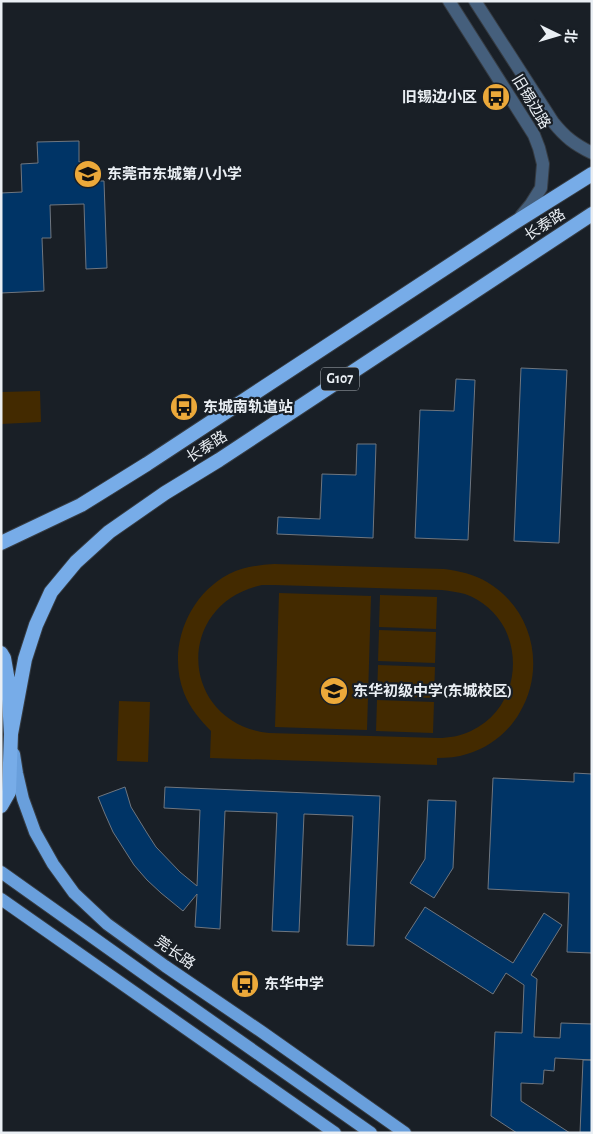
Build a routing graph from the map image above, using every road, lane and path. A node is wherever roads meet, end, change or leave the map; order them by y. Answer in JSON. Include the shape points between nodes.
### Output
{"nodes":[{"id":1,"x":449,"y":1,"type":"edge"},
{"id":2,"x":475,"y":1,"type":"edge"},
{"id":3,"x":592,"y":153,"type":"edge"},
{"id":4,"x":592,"y":174,"type":"edge"},
{"id":5,"x":592,"y":214,"type":"edge"},
{"id":6,"x":514,"y":223,"type":"junction"},
{"id":7,"x":1,"y":543,"type":"edge"},
{"id":8,"x":1,"y":653,"type":"edge"},
{"id":9,"x":11,"y":734,"type":"junction"},
{"id":10,"x":1,"y":806,"type":"edge"},
{"id":11,"x":1,"y":872,"type":"edge"},
{"id":12,"x":1,"y":898,"type":"edge"},
{"id":13,"x":336,"y":1133,"type":"edge"},
{"id":14,"x":371,"y":1133,"type":"edge"},
{"id":15,"x":405,"y":1133,"type":"edge"}],
"edges":[{"from":1,"to":6,"type":"street","name":"旧锡边路","via":[[534,135],[539,148],[543,164],[541,188]]},
{"from":2,"to":3,"type":"street","name":"旧锡边路","via":[[553,122],[565,136]]},
{"from":4,"to":6,"type":"highway","name":"长泰路","number":"G107"},
{"from":5,"to":9,"type":"highway","name":"长泰路","number":"G107","via":[[109,532],[76,562],[51,592],[25,659]]},
{"from":6,"to":7,"type":"highway","name":"长泰路","number":"G107","via":[[114,485],[81,505]]},
{"from":8,"to":9,"type":"highway","via":[[8,682]]},
{"from":9,"to":10,"type":"highway","number":"G107","via":[[8,792]]},
{"from":9,"to":15,"type":"main road","name":"莞长路","via":[[23,799],[35,832],[74,893],[106,924]]},
{"from":11,"to":14,"type":"main road"},
{"from":12,"to":13,"type":"main road"}]}
